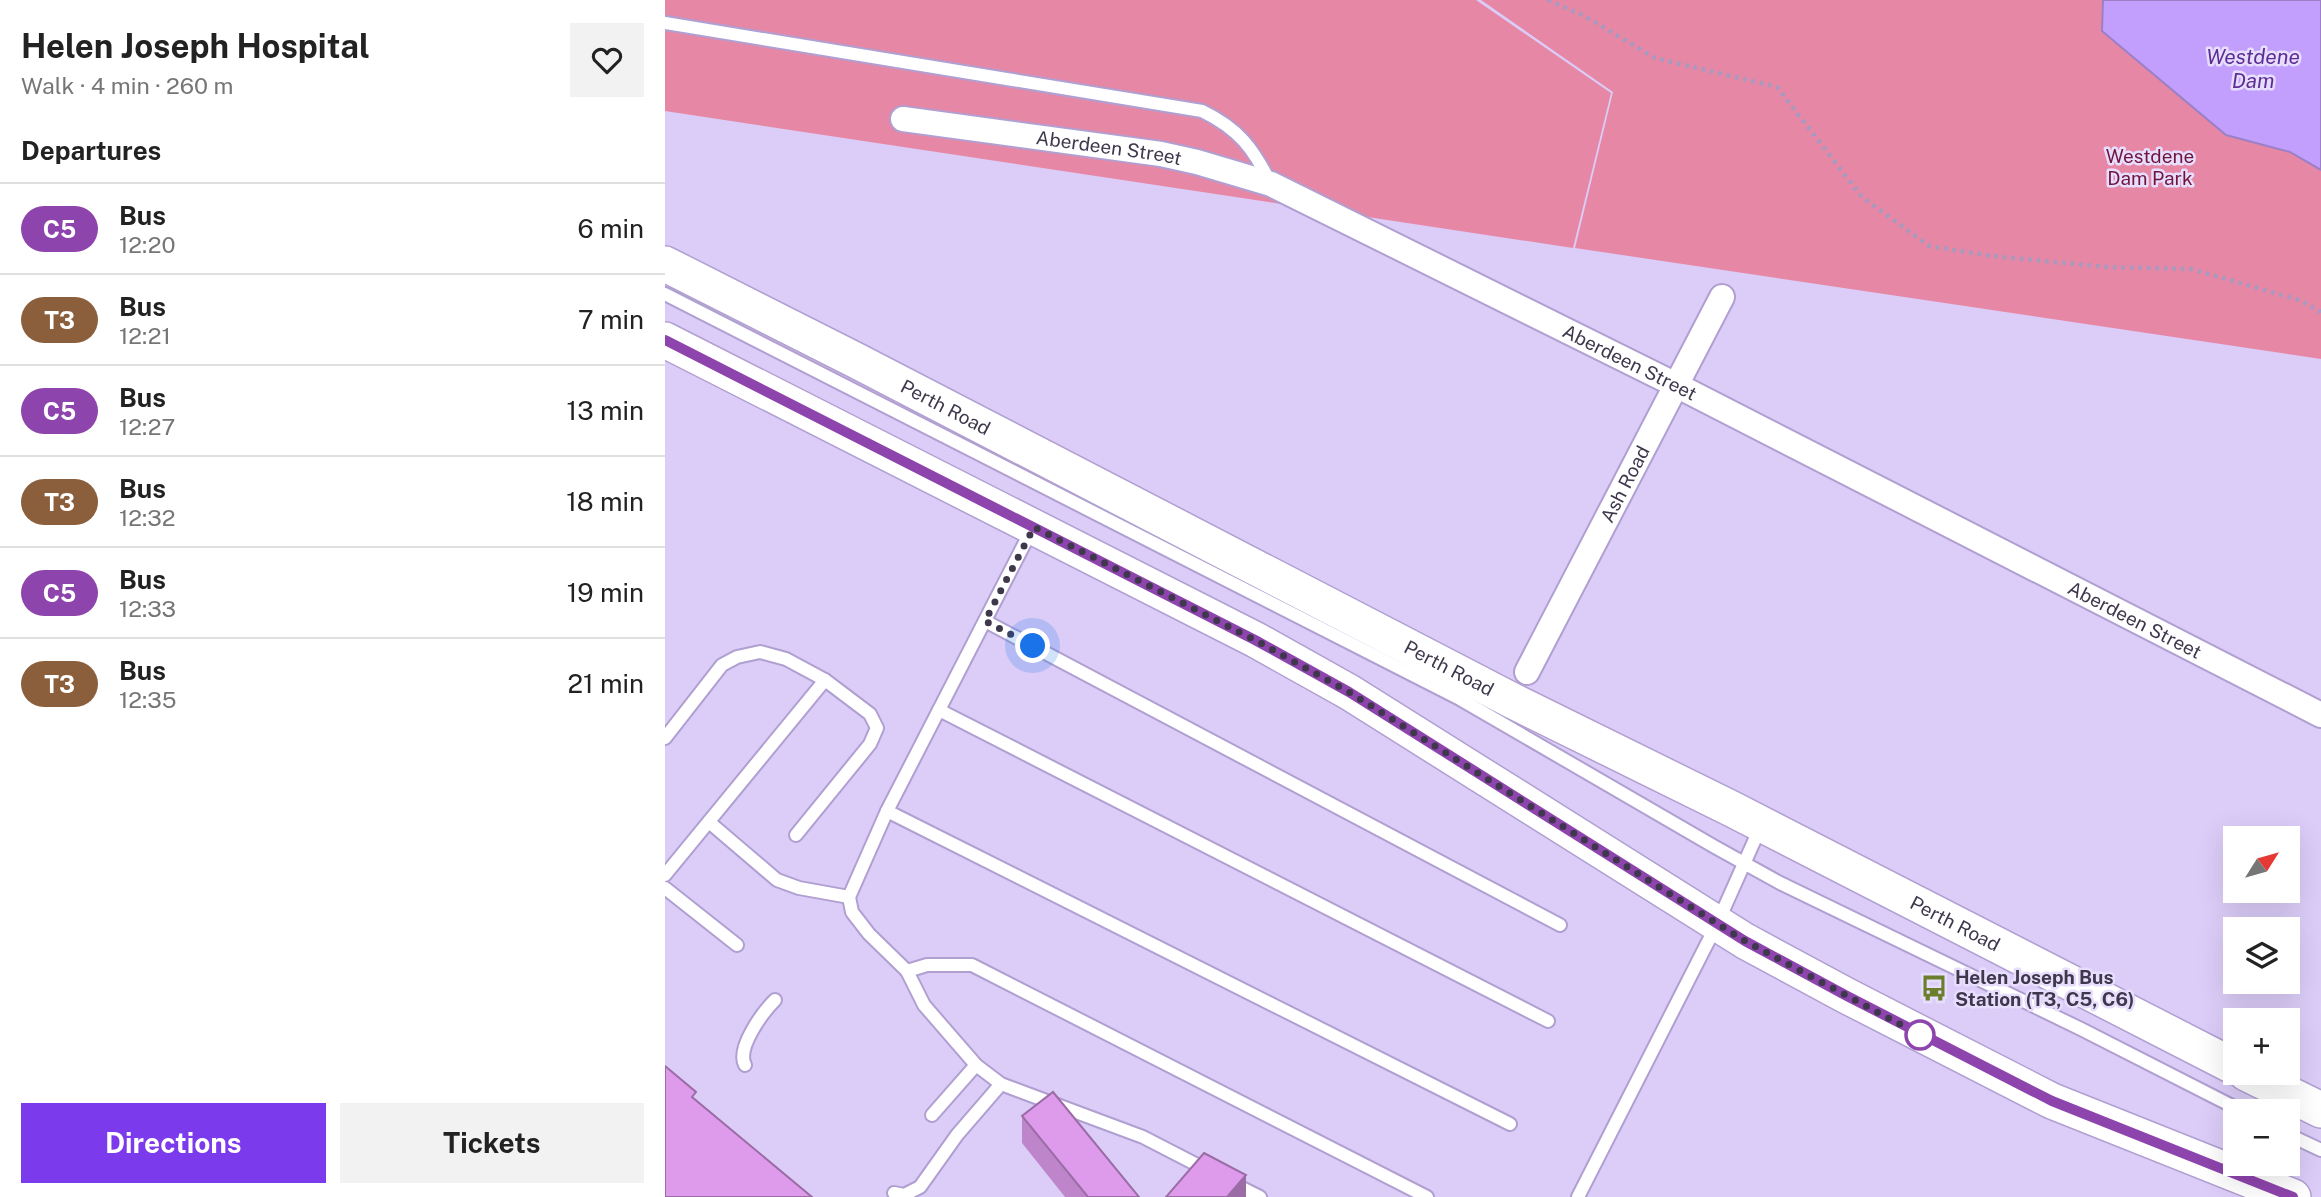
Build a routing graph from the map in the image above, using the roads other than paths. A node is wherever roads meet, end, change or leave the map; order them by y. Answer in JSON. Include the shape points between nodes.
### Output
{"nodes":[{"id":1,"x":665,"y":23,"type":"edge"},
{"id":2,"x":903,"y":119,"type":"dead end"},
{"id":3,"x":1271,"y":184,"type":"junction"},
{"id":4,"x":665,"y":264,"type":"edge"},
{"id":5,"x":665,"y":294,"type":"edge"},
{"id":6,"x":1722,"y":297,"type":"dead end"},
{"id":7,"x":665,"y":340,"type":"edge"},
{"id":8,"x":1676,"y":385,"type":"junction"},
{"id":9,"x":1034,"y":527,"type":"junction"},
{"id":10,"x":985,"y":621,"type":"junction"},
{"id":11,"x":1527,"y":672,"type":"dead end"},
{"id":12,"x":825,"y":680,"type":"junction"},
{"id":13,"x":939,"y":710,"type":"junction"},
{"id":14,"x":2321,"y":715,"type":"edge"},
{"id":15,"x":665,"y":738,"type":"edge"},
{"id":16,"x":887,"y":811,"type":"junction"},
{"id":17,"x":709,"y":822,"type":"junction"},
{"id":18,"x":1762,"y":824,"type":"junction"},
{"id":19,"x":796,"y":835,"type":"dead end"},
{"id":20,"x":1746,"y":863,"type":"junction"},
{"id":21,"x":665,"y":875,"type":"edge"},
{"id":22,"x":665,"y":888,"type":"edge"},
{"id":23,"x":849,"y":897,"type":"junction"},
{"id":24,"x":1717,"y":924,"type":"junction"},
{"id":25,"x":1560,"y":925,"type":"dead end"},
{"id":26,"x":737,"y":945,"type":"dead end"},
{"id":27,"x":907,"y":971,"type":"junction"},
{"id":28,"x":775,"y":1000,"type":"dead end"},
{"id":29,"x":1548,"y":1021,"type":"dead end"},
{"id":30,"x":2223,"y":1061,"type":"edge"},
{"id":31,"x":745,"y":1065,"type":"dead end"},
{"id":32,"x":976,"y":1065,"type":"junction"},
{"id":33,"x":1001,"y":1084,"type":"junction"},
{"id":34,"x":2270,"y":1085,"type":"edge"},
{"id":35,"x":2223,"y":1101,"type":"edge"},
{"id":36,"x":2321,"y":1110,"type":"edge"},
{"id":37,"x":932,"y":1115,"type":"dead end"},
{"id":38,"x":1510,"y":1124,"type":"dead end"},
{"id":39,"x":2300,"y":1140,"type":"edge"},
{"id":40,"x":2321,"y":1150,"type":"edge"},
{"id":41,"x":894,"y":1194,"type":"dead end"},
{"id":42,"x":1260,"y":1197,"type":"edge"},
{"id":43,"x":1427,"y":1197,"type":"edge"},
{"id":44,"x":1578,"y":1197,"type":"edge"},
{"id":45,"x":2293,"y":1197,"type":"edge"}],
"edges":[{"from":1,"to":3,"type":"lane","via":[[1202,111],[1238,133]]},
{"from":2,"to":3,"type":"street","name":"Aberdeen Street","via":[[1161,154]]},
{"from":3,"to":8,"type":"street","name":"Aberdeen Street"},
{"from":4,"to":18,"type":"main road","name":"Perth Road","via":[[1513,701]]},
{"from":5,"to":20,"type":"lane","via":[[1460,699]]},
{"from":6,"to":8,"type":"street","name":"Ash Road"},
{"from":7,"to":9,"type":"main road"},
{"from":8,"to":11,"type":"street","name":"Ash Road"},
{"from":8,"to":14,"type":"street","name":"Aberdeen Street"},
{"from":9,"to":10,"type":"lane"},
{"from":9,"to":24,"type":"main road","via":[[1349,692]]},
{"from":10,"to":13,"type":"lane"},
{"from":10,"to":25,"type":"lane"},
{"from":12,"to":15,"type":"lane","via":[[786,659],[760,652],[737,657],[722,664]]},
{"from":12,"to":17,"type":"lane"},
{"from":12,"to":19,"type":"lane","via":[[870,714],[877,727],[870,744]]},
{"from":13,"to":16,"type":"lane"},
{"from":13,"to":29,"type":"lane"},
{"from":16,"to":23,"type":"lane"},
{"from":16,"to":38,"type":"lane"},
{"from":17,"to":21,"type":"lane"},
{"from":17,"to":23,"type":"lane","via":[[778,880]]},
{"from":18,"to":20,"type":"lane"},
{"from":18,"to":30,"type":"main road","name":"Perth Road"},
{"from":20,"to":24,"type":"lane"},
{"from":20,"to":35,"type":"lane"},
{"from":22,"to":26,"type":"lane"},
{"from":23,"to":27,"type":"lane","via":[[852,912]]},
{"from":24,"to":44,"type":"lane"},
{"from":24,"to":45,"type":"main road","via":[[2052,1101]]},
{"from":27,"to":32,"type":"lane","via":[[923,1005]]},
{"from":27,"to":43,"type":"lane","via":[[927,965],[972,965]]},
{"from":28,"to":31,"type":"lane","via":[[746,1040],[741,1057]]},
{"from":32,"to":33,"type":"lane"},
{"from":32,"to":37,"type":"lane"},
{"from":33,"to":41,"type":"lane","via":[[920,1187],[904,1195]]},
{"from":33,"to":42,"type":"lane","via":[[1143,1137]]},
{"from":34,"to":36,"type":"main road"},
{"from":39,"to":40,"type":"lane"}]}
